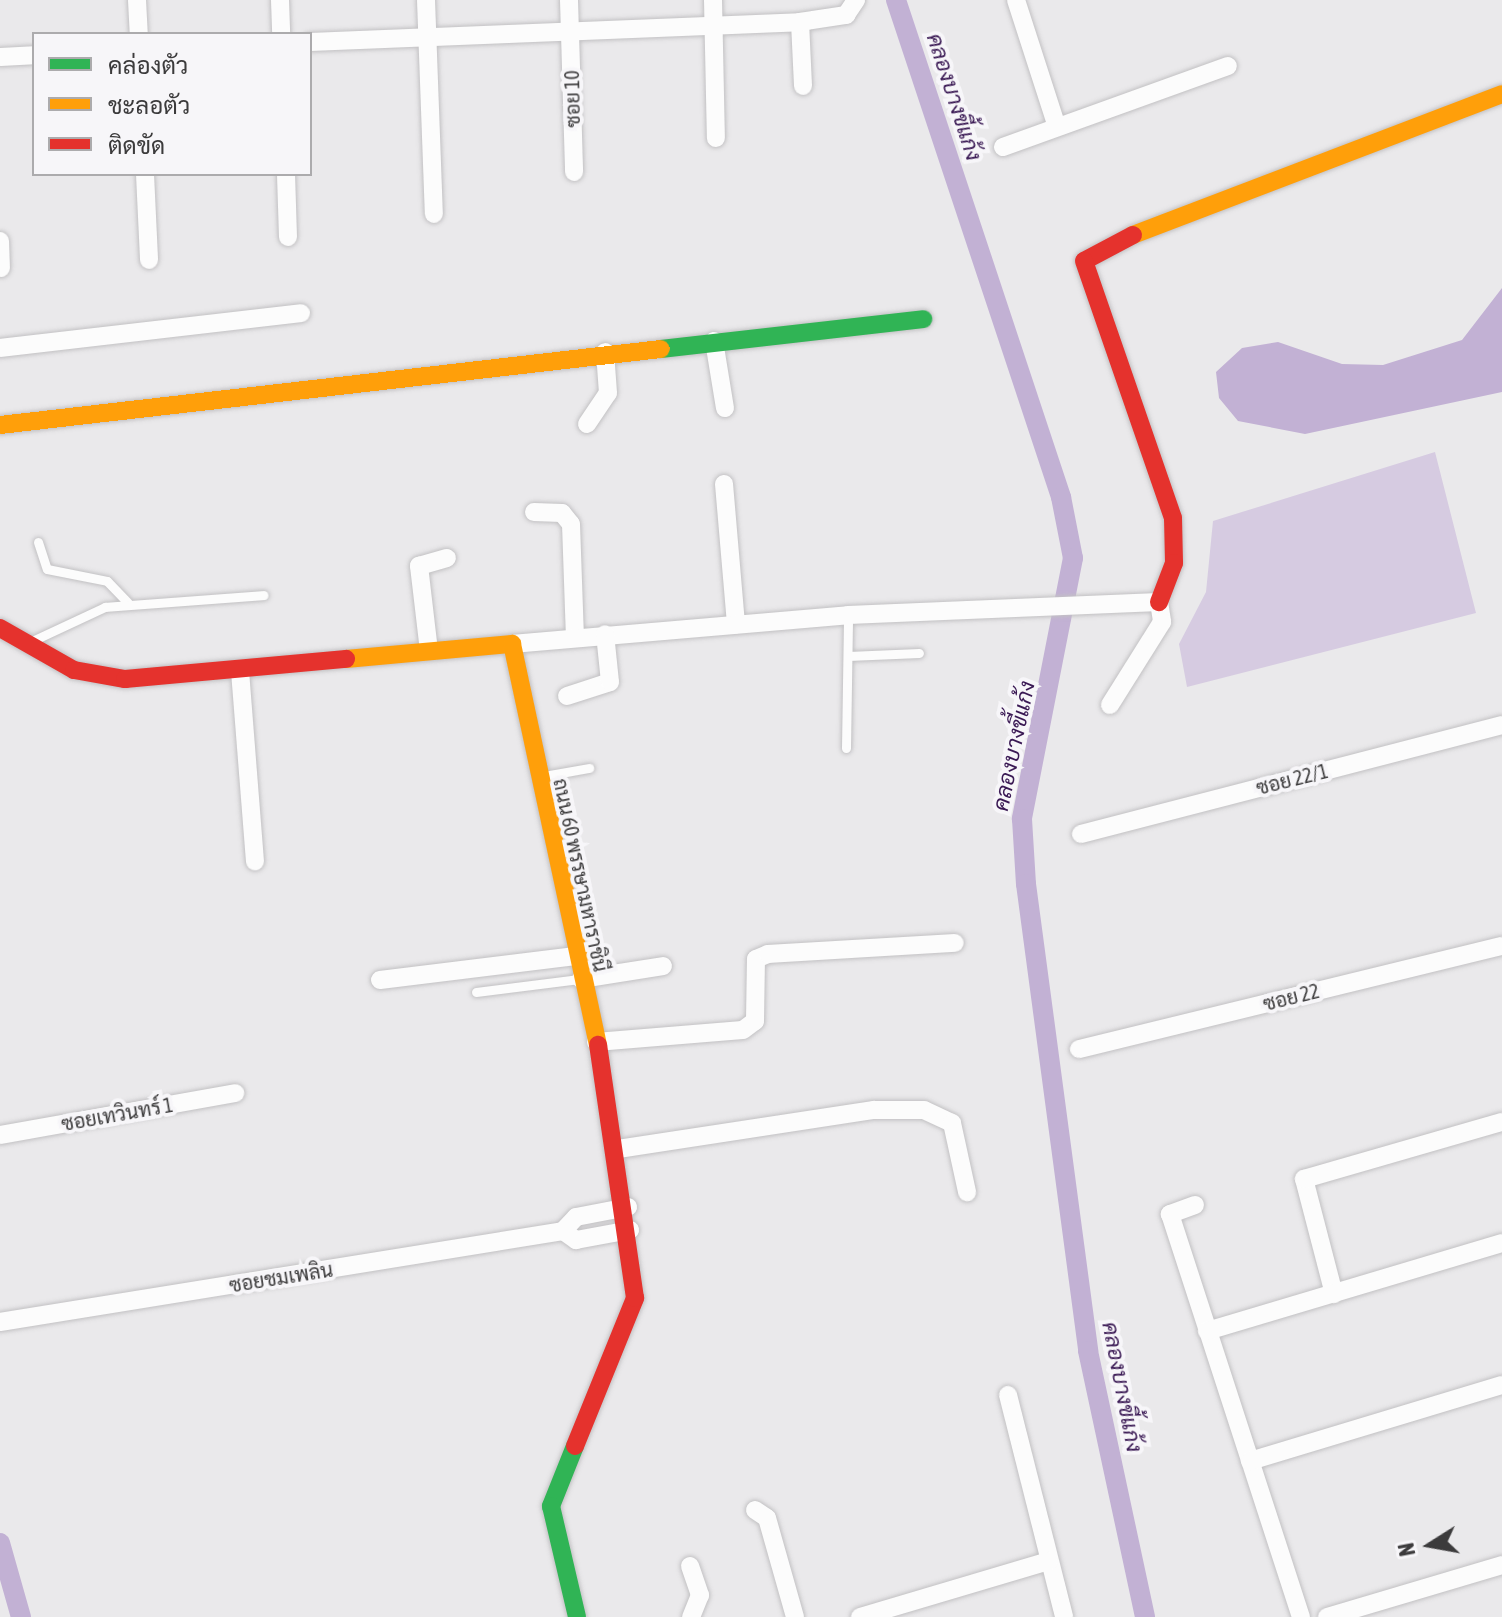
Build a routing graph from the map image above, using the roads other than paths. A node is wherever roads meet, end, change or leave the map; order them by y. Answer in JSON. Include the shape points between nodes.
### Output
{"nodes":[{"id":1,"x":137,"y":0,"type":"edge"},
{"id":2,"x":280,"y":0,"type":"edge"},
{"id":3,"x":426,"y":0,"type":"edge"},
{"id":4,"x":569,"y":0,"type":"edge"},
{"id":5,"x":713,"y":0,"type":"edge"},
{"id":6,"x":1016,"y":0,"type":"edge"},
{"id":7,"x":856,"y":2,"type":"edge"},
{"id":8,"x":800,"y":22,"type":"junction"},
{"id":9,"x":713,"y":25,"type":"junction"},
{"id":10,"x":571,"y":27,"type":"junction"},
{"id":11,"x":139,"y":32,"type":"edge"},
{"id":12,"x":281,"y":32,"type":"edge"},
{"id":13,"x":427,"y":37,"type":"junction"},
{"id":14,"x":312,"y":42,"type":"edge"},
{"id":15,"x":32,"y":55,"type":"edge"},
{"id":16,"x":0,"y":57,"type":"edge"},
{"id":17,"x":1228,"y":66,"type":"dead end"},
{"id":18,"x":803,"y":86,"type":"dead end"},
{"id":19,"x":1502,"y":94,"type":"edge"},
{"id":20,"x":1056,"y":124,"type":"junction"},
{"id":21,"x":716,"y":138,"type":"dead end"},
{"id":22,"x":1003,"y":147,"type":"dead end"},
{"id":23,"x":574,"y":172,"type":"dead end"},
{"id":24,"x":145,"y":176,"type":"edge"},
{"id":25,"x":286,"y":176,"type":"edge"},
{"id":26,"x":434,"y":214,"type":"dead end"},
{"id":27,"x":288,"y":237,"type":"dead end"},
{"id":28,"x":0,"y":241,"type":"edge"},
{"id":29,"x":149,"y":260,"type":"dead end"},
{"id":30,"x":1,"y":268,"type":"edge"},
{"id":31,"x":301,"y":313,"type":"dead end"},
{"id":32,"x":923,"y":319,"type":"dead end"},
{"id":33,"x":714,"y":341,"type":"junction"},
{"id":34,"x":0,"y":348,"type":"edge"},
{"id":35,"x":605,"y":352,"type":"junction"},
{"id":36,"x":725,"y":408,"type":"dead end"},
{"id":37,"x":587,"y":424,"type":"dead end"},
{"id":38,"x":0,"y":425,"type":"edge"},
{"id":39,"x":724,"y":484,"type":"dead end"},
{"id":40,"x":534,"y":512,"type":"dead end"},
{"id":41,"x":38,"y":542,"type":"dead end"},
{"id":42,"x":447,"y":558,"type":"dead end"},
{"id":43,"x":264,"y":595,"type":"dead end"},
{"id":44,"x":1159,"y":602,"type":"junction"},
{"id":45,"x":128,"y":603,"type":"junction"},
{"id":46,"x":848,"y":615,"type":"junction"},
{"id":47,"x":736,"y":624,"type":"junction"},
{"id":48,"x":0,"y":628,"type":"edge"},
{"id":49,"x":605,"y":634,"type":"junction"},
{"id":50,"x":575,"y":637,"type":"junction"},
{"id":51,"x":512,"y":644,"type":"junction"},
{"id":52,"x":25,"y":645,"type":"junction"},
{"id":53,"x":429,"y":651,"type":"junction"},
{"id":54,"x":919,"y":653,"type":"dead end"},
{"id":55,"x":848,"y":656,"type":"junction"},
{"id":56,"x":240,"y":671,"type":"junction"},
{"id":57,"x":567,"y":696,"type":"dead end"},
{"id":58,"x":1110,"y":705,"type":"dead end"},
{"id":59,"x":1502,"y":725,"type":"edge"},
{"id":60,"x":846,"y":748,"type":"dead end"},
{"id":61,"x":589,"y":768,"type":"dead end"},
{"id":62,"x":537,"y":777,"type":"junction"},
{"id":63,"x":1081,"y":834,"type":"dead end"},
{"id":64,"x":255,"y":861,"type":"dead end"},
{"id":65,"x":955,"y":943,"type":"dead end"},
{"id":66,"x":1502,"y":946,"type":"edge"},
{"id":67,"x":576,"y":956,"type":"junction"},
{"id":68,"x":663,"y":966,"type":"dead end"},
{"id":69,"x":581,"y":979,"type":"junction"},
{"id":70,"x":380,"y":980,"type":"dead end"},
{"id":71,"x":476,"y":992,"type":"dead end"},
{"id":72,"x":596,"y":1042,"type":"junction"},
{"id":73,"x":1079,"y":1049,"type":"dead end"},
{"id":74,"x":235,"y":1093,"type":"dead end"},
{"id":75,"x":1502,"y":1122,"type":"edge"},
{"id":76,"x":0,"y":1135,"type":"edge"},
{"id":77,"x":618,"y":1149,"type":"junction"},
{"id":78,"x":967,"y":1192,"type":"dead end"},
{"id":79,"x":1195,"y":1205,"type":"dead end"},
{"id":80,"x":628,"y":1207,"type":"junction"},
{"id":81,"x":630,"y":1230,"type":"junction"},
{"id":82,"x":563,"y":1231,"type":"junction"},
{"id":83,"x":1502,"y":1243,"type":"edge"},
{"id":84,"x":1334,"y":1294,"type":"junction"},
{"id":85,"x":0,"y":1322,"type":"edge"},
{"id":86,"x":1207,"y":1331,"type":"junction"},
{"id":87,"x":1502,"y":1385,"type":"edge"},
{"id":88,"x":1008,"y":1395,"type":"dead end"},
{"id":89,"x":1250,"y":1461,"type":"junction"},
{"id":90,"x":755,"y":1510,"type":"dead end"},
{"id":91,"x":1049,"y":1561,"type":"junction"},
{"id":92,"x":1502,"y":1565,"type":"edge"},
{"id":93,"x":690,"y":1566,"type":"dead end"},
{"id":94,"x":577,"y":1617,"type":"edge"},
{"id":95,"x":691,"y":1617,"type":"edge"},
{"id":96,"x":795,"y":1617,"type":"edge"},
{"id":97,"x":860,"y":1617,"type":"edge"},
{"id":98,"x":1064,"y":1617,"type":"edge"},
{"id":99,"x":1301,"y":1617,"type":"edge"},
{"id":100,"x":1327,"y":1617,"type":"edge"}],
"edges":[{"from":1,"to":11,"type":"street"},
{"from":2,"to":12,"type":"street"},
{"from":3,"to":13,"type":"street"},
{"from":4,"to":10,"type":"street","name":"ซอย 10"},
{"from":5,"to":9,"type":"street"},
{"from":6,"to":20,"type":"street"},
{"from":7,"to":8,"type":"street","via":[[846,15]]},
{"from":8,"to":9,"type":"street"},
{"from":8,"to":18,"type":"street"},
{"from":9,"to":10,"type":"street"},
{"from":9,"to":21,"type":"street"},
{"from":10,"to":13,"type":"street"},
{"from":10,"to":23,"type":"street","name":"ซอย 10"},
{"from":13,"to":14,"type":"street"},
{"from":13,"to":26,"type":"street"},
{"from":15,"to":16,"type":"street"},
{"from":17,"to":20,"type":"street"},
{"from":19,"to":44,"type":"street","via":[[1105,246],[1084,261],[1173,518],[1174,563]]},
{"from":20,"to":22,"type":"street"},
{"from":24,"to":29,"type":"street"},
{"from":25,"to":27,"type":"street"},
{"from":28,"to":30,"type":"street"},
{"from":31,"to":34,"type":"street"},
{"from":32,"to":33,"type":"street"},
{"from":33,"to":35,"type":"street"},
{"from":33,"to":36,"type":"street"},
{"from":35,"to":37,"type":"street","via":[[608,393]]},
{"from":35,"to":38,"type":"street"},
{"from":39,"to":47,"type":"street"},
{"from":40,"to":50,"type":"street","via":[[562,513],[571,524]]},
{"from":41,"to":45,"type":"lane","via":[[47,569],[107,581]]},
{"from":42,"to":53,"type":"street","via":[[419,566]]},
{"from":43,"to":45,"type":"lane"},
{"from":44,"to":46,"type":"street"},
{"from":44,"to":58,"type":"street","via":[[1162,622]]},
{"from":45,"to":52,"type":"lane","via":[[65,622]]},
{"from":46,"to":47,"type":"street"},
{"from":46,"to":55,"type":"lane"},
{"from":47,"to":49,"type":"street"},
{"from":48,"to":52,"type":"street"},
{"from":49,"to":50,"type":"street"},
{"from":49,"to":57,"type":"street","via":[[610,682]]},
{"from":50,"to":51,"type":"street"},
{"from":51,"to":53,"type":"street"},
{"from":51,"to":62,"type":"street","name":"ถนน 60 พรรษามหาราชินี"},
{"from":52,"to":56,"type":"street","via":[[74,670],[125,679]]},
{"from":53,"to":56,"type":"street"},
{"from":54,"to":55,"type":"lane"},
{"from":55,"to":60,"type":"lane"},
{"from":56,"to":64,"type":"street"},
{"from":59,"to":63,"type":"street","name":"ซอย 22/1"},
{"from":61,"to":62,"type":"lane"},
{"from":62,"to":67,"type":"street","name":"ถนน 60 พรรษามหาราชินี"},
{"from":65,"to":72,"type":"street","via":[[768,954],[756,959],[755,1021],[743,1030]]},
{"from":66,"to":73,"type":"street","name":"ซอย 22"},
{"from":67,"to":69,"type":"street","name":"ถนน 60 พรรษามหาราชินี"},
{"from":67,"to":70,"type":"street"},
{"from":68,"to":69,"type":"street"},
{"from":69,"to":71,"type":"lane"},
{"from":69,"to":72,"type":"street","name":"ถนน 60 พรรษามหาราชินี"},
{"from":72,"to":77,"type":"street","name":"ถนน 60 พรรษามหาราชินี"},
{"from":74,"to":76,"type":"street","name":"ซอยเทวินทร์ 1"},
{"from":75,"to":84,"type":"street","via":[[1304,1179]]},
{"from":77,"to":78,"type":"street","via":[[874,1110],[924,1110],[952,1123]]},
{"from":77,"to":80,"type":"street","name":"ถนน 60 พรรษามหาราชินี"},
{"from":79,"to":86,"type":"street","via":[[1170,1214]]},
{"from":80,"to":81,"type":"street","name":"ถนน 60 พรรษามหาราชินี"},
{"from":80,"to":82,"type":"street","name":"ซอยชมเพลิน","via":[[576,1217]]},
{"from":81,"to":82,"type":"street","name":"ซอยชมเพลิน","via":[[576,1240]]},
{"from":81,"to":94,"type":"street","name":"ถนน 60 พรรษามหาราชินี","via":[[633,1319],[551,1506]]},
{"from":82,"to":85,"type":"street","name":"ซอยชมเพลิน"},
{"from":83,"to":84,"type":"street"},
{"from":84,"to":86,"type":"street"},
{"from":86,"to":89,"type":"street"},
{"from":87,"to":89,"type":"street"},
{"from":88,"to":91,"type":"street"},
{"from":89,"to":99,"type":"street"},
{"from":90,"to":96,"type":"street","via":[[767,1518]]},
{"from":91,"to":97,"type":"street"},
{"from":91,"to":98,"type":"street"},
{"from":92,"to":100,"type":"street"},
{"from":93,"to":95,"type":"street","via":[[700,1595]]}]}
